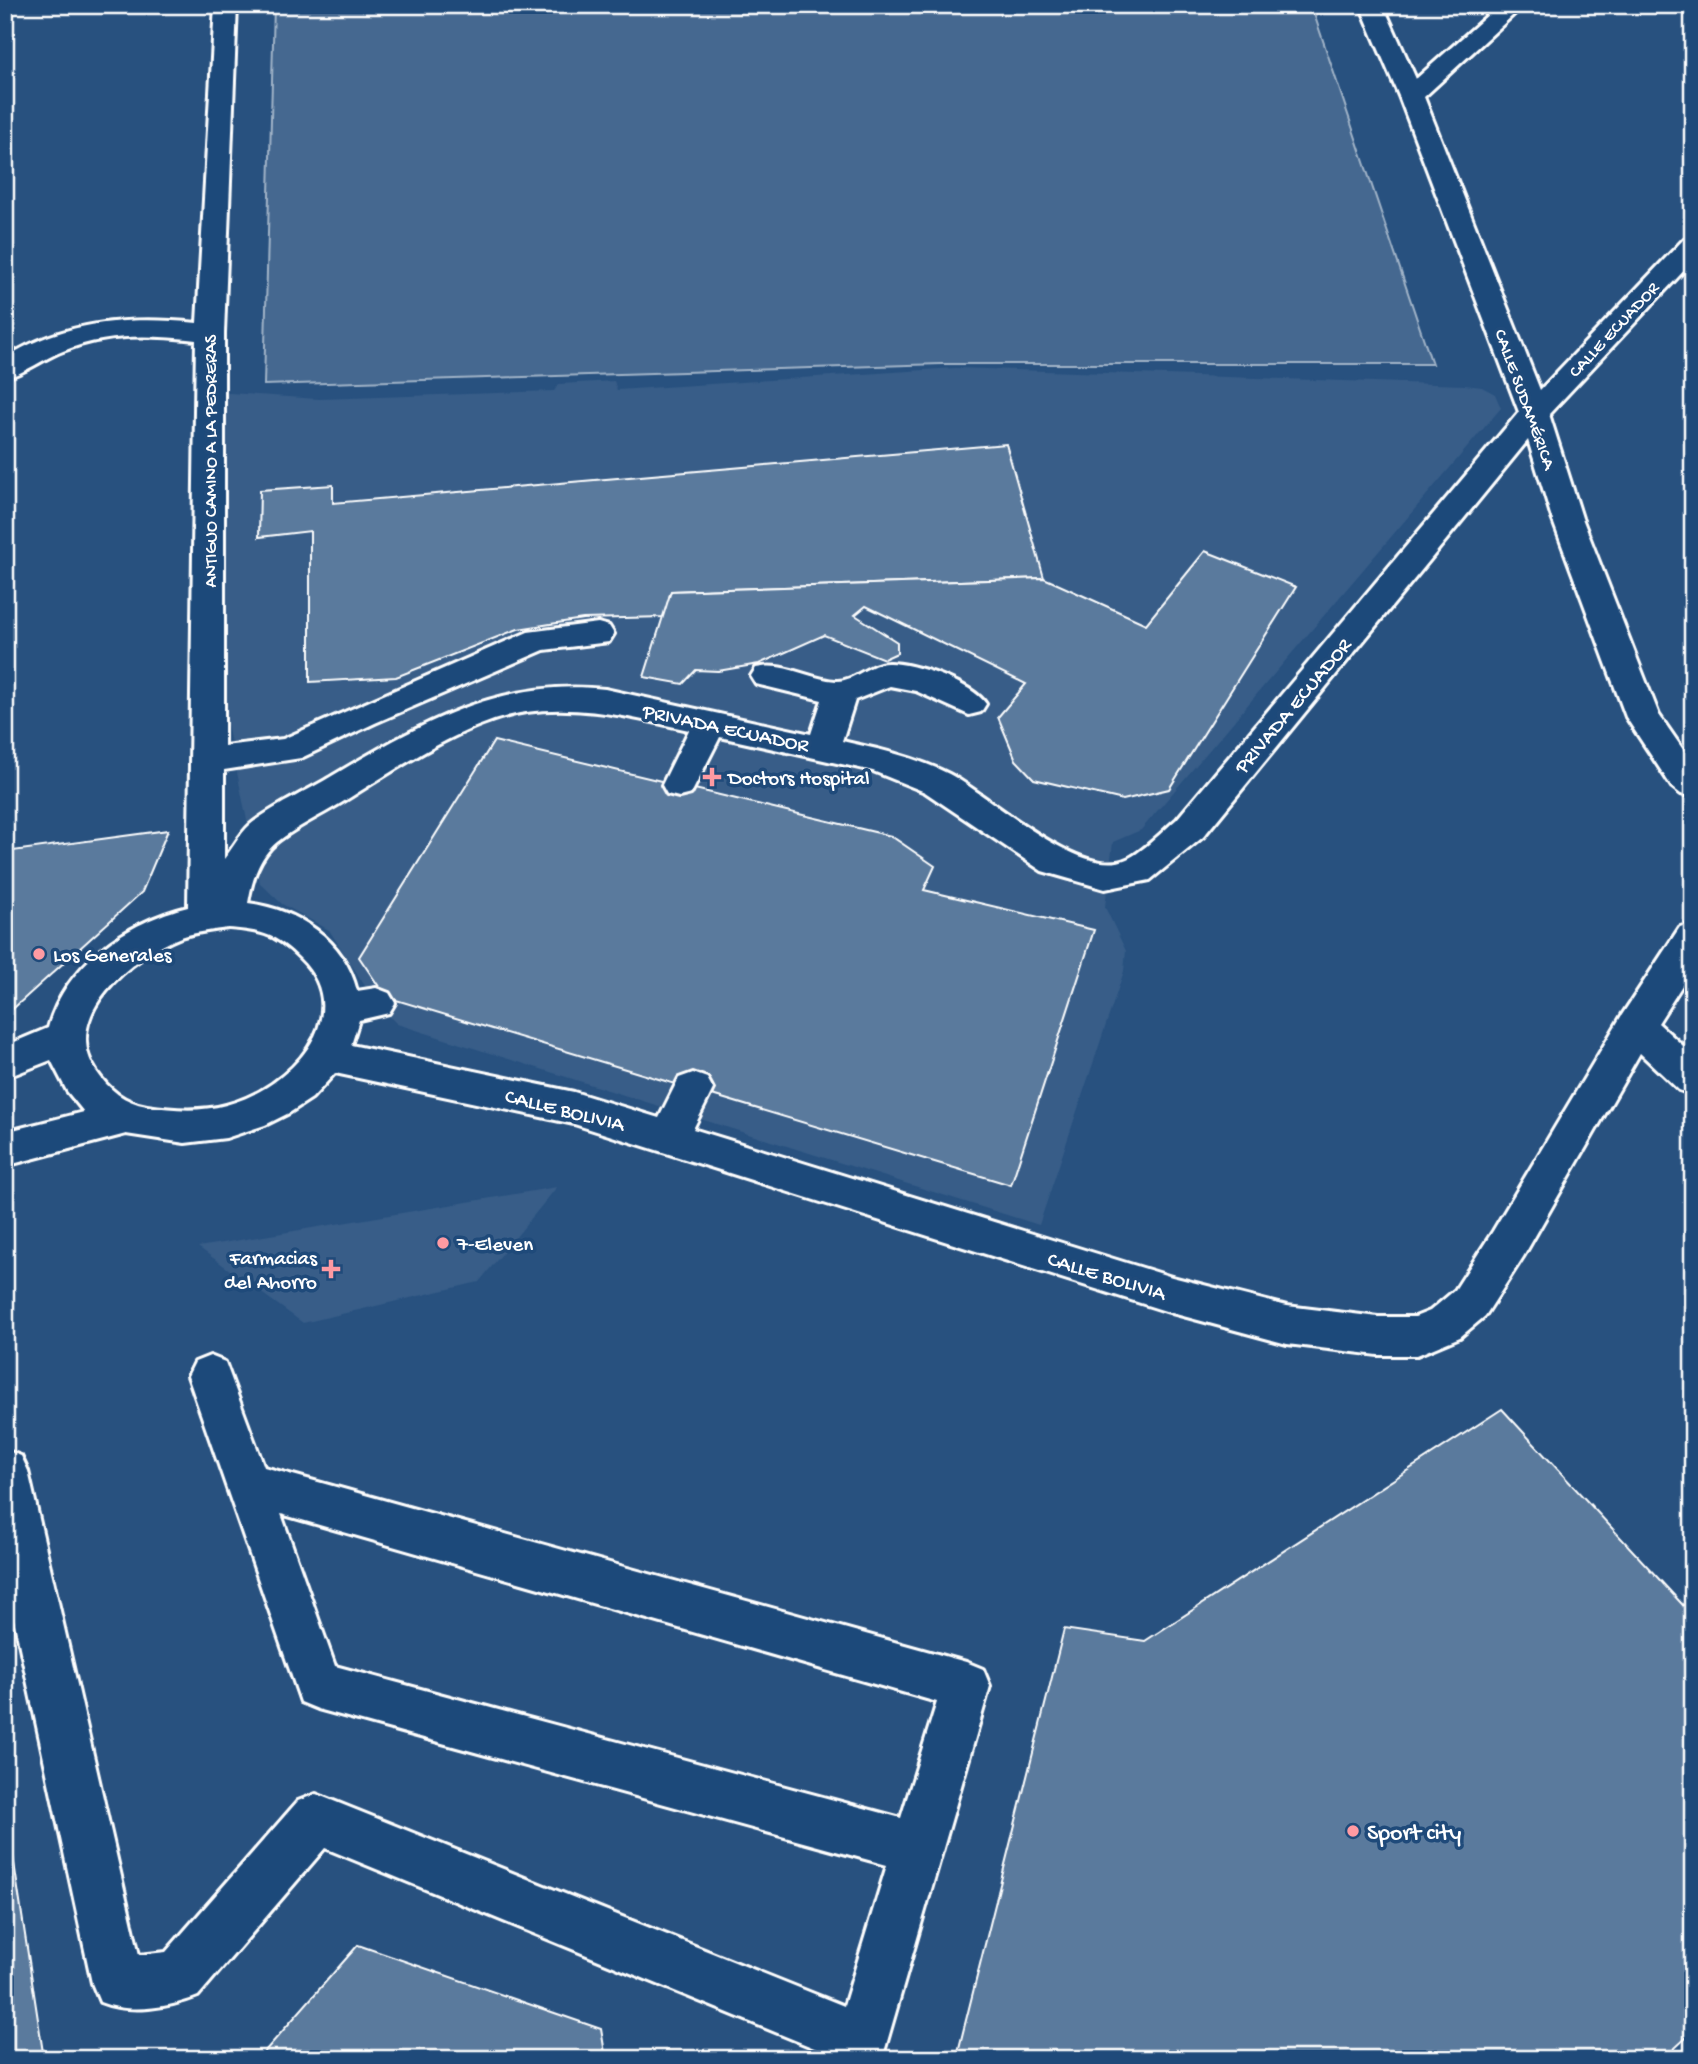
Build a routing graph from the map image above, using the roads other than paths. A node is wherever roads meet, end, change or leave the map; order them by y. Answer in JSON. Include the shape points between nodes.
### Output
{"nodes":[{"id":1,"x":226,"y":5,"type":"edge"},
{"id":2,"x":1371,"y":5,"type":"edge"},
{"id":3,"x":1513,"y":5,"type":"edge"},
{"id":4,"x":1411,"y":96,"type":"junction"},
{"id":5,"x":1693,"y":245,"type":"edge"},
{"id":6,"x":210,"y":334,"type":"junction"},
{"id":7,"x":5,"y":370,"type":"edge"},
{"id":8,"x":1534,"y":413,"type":"junction"},
{"id":9,"x":598,"y":634,"type":"dead end"},
{"id":10,"x":768,"y":676,"type":"dead end"},
{"id":11,"x":841,"y":693,"type":"junction"},
{"id":12,"x":969,"y":704,"type":"dead end"},
{"id":13,"x":709,"y":724,"type":"junction"},
{"id":14,"x":823,"y":748,"type":"junction"},
{"id":15,"x":207,"y":760,"type":"junction"},
{"id":16,"x":679,"y":785,"type":"dead end"},
{"id":17,"x":1693,"y":785,"type":"edge"},
{"id":18,"x":217,"y":916,"type":"junction"},
{"id":19,"x":1693,"y":937,"type":"edge"},
{"id":20,"x":1636,"y":1026,"type":"junction"},
{"id":21,"x":64,"y":1038,"type":"junction"},
{"id":22,"x":328,"y":1056,"type":"junction"},
{"id":23,"x":5,"y":1063,"type":"edge"},
{"id":24,"x":1693,"y":1079,"type":"edge"},
{"id":25,"x":693,"y":1090,"type":"dead end"},
{"id":26,"x":123,"y":1119,"type":"junction"},
{"id":27,"x":669,"y":1138,"type":"junction"},
{"id":28,"x":5,"y":1149,"type":"edge"},
{"id":29,"x":210,"y":1376,"type":"dead end"},
{"id":30,"x":5,"y":1471,"type":"edge"},
{"id":31,"x":249,"y":1484,"type":"junction"},
{"id":32,"x":918,"y":1848,"type":"junction"},
{"id":33,"x":858,"y":2049,"type":"edge"}],
"edges":[{"from":1,"to":6,"type":"street","name":"ANTIGUO CAMINO A LA PEDRERAS"},
{"from":2,"to":4,"type":"street","name":"CALLE SUDAMÉRICA"},
{"from":3,"to":4,"type":"street"},
{"from":4,"to":8,"type":"street","name":"CALLE SUDAMÉRICA"},
{"from":5,"to":8,"type":"street","name":"CALLE ECUADOR"},
{"from":6,"to":7,"type":"street","via":[[116,328],[53,346]]},
{"from":6,"to":15,"type":"street","name":"ANTIGUO CAMINO A LA PEDRERAS"},
{"from":8,"to":14,"type":"street","name":"PRIVADA ECUADOR","via":[[1190,828],[1136,871],[1105,876],[1055,862],[937,783],[880,761]]},
{"from":8,"to":17,"type":"street","name":"CALLE SUDAMÉRICA","via":[[1567,518],[1643,717]]},
{"from":9,"to":15,"type":"street","via":[[539,640],[289,750]]},
{"from":10,"to":11,"type":"street"},
{"from":11,"to":12,"type":"street","via":[[887,674],[925,681]]},
{"from":11,"to":14,"type":"street"},
{"from":13,"to":14,"type":"street","name":"PRIVADA ECUADOR"},
{"from":13,"to":16,"type":"street"},
{"from":13,"to":18,"type":"street","name":"PRIVADA ECUADOR","via":[[575,697],[524,701],[480,713],[414,743],[263,834],[235,872]]},
{"from":15,"to":18,"type":"street","name":"ANTIGUO CAMINO A LA PEDRERAS"},
{"from":18,"to":21,"type":"street","via":[[171,926],[131,946],[74,1007]]},
{"from":18,"to":22,"type":"street","via":[[271,921],[306,940],[328,963],[337,984],[359,1006]]},
{"from":19,"to":20,"type":"street","name":"CALLE BOLIVIA"},
{"from":20,"to":24,"type":"street"},
{"from":20,"to":27,"type":"street","name":"CALLE BOLIVIA","via":[[1470,1303],[1444,1324],[1417,1336],[1287,1325],[1172,1295]]},
{"from":21,"to":23,"type":"street"},
{"from":21,"to":26,"type":"street","via":[[75,1071],[91,1095]]},
{"from":22,"to":26,"type":"street","via":[[281,1098],[245,1116],[203,1126]]},
{"from":22,"to":27,"type":"street","name":"CALLE BOLIVIA","via":[[573,1108]]},
{"from":25,"to":27,"type":"street"},
{"from":26,"to":28,"type":"street"},
{"from":29,"to":31,"type":"street"},
{"from":30,"to":33,"type":"street","via":[[118,1983],[179,1977],[316,1819]]},
{"from":31,"to":32,"type":"street","via":[[318,1685]]},
{"from":31,"to":32,"type":"street","via":[[966,1686]]},
{"from":32,"to":33,"type":"street"}]}
